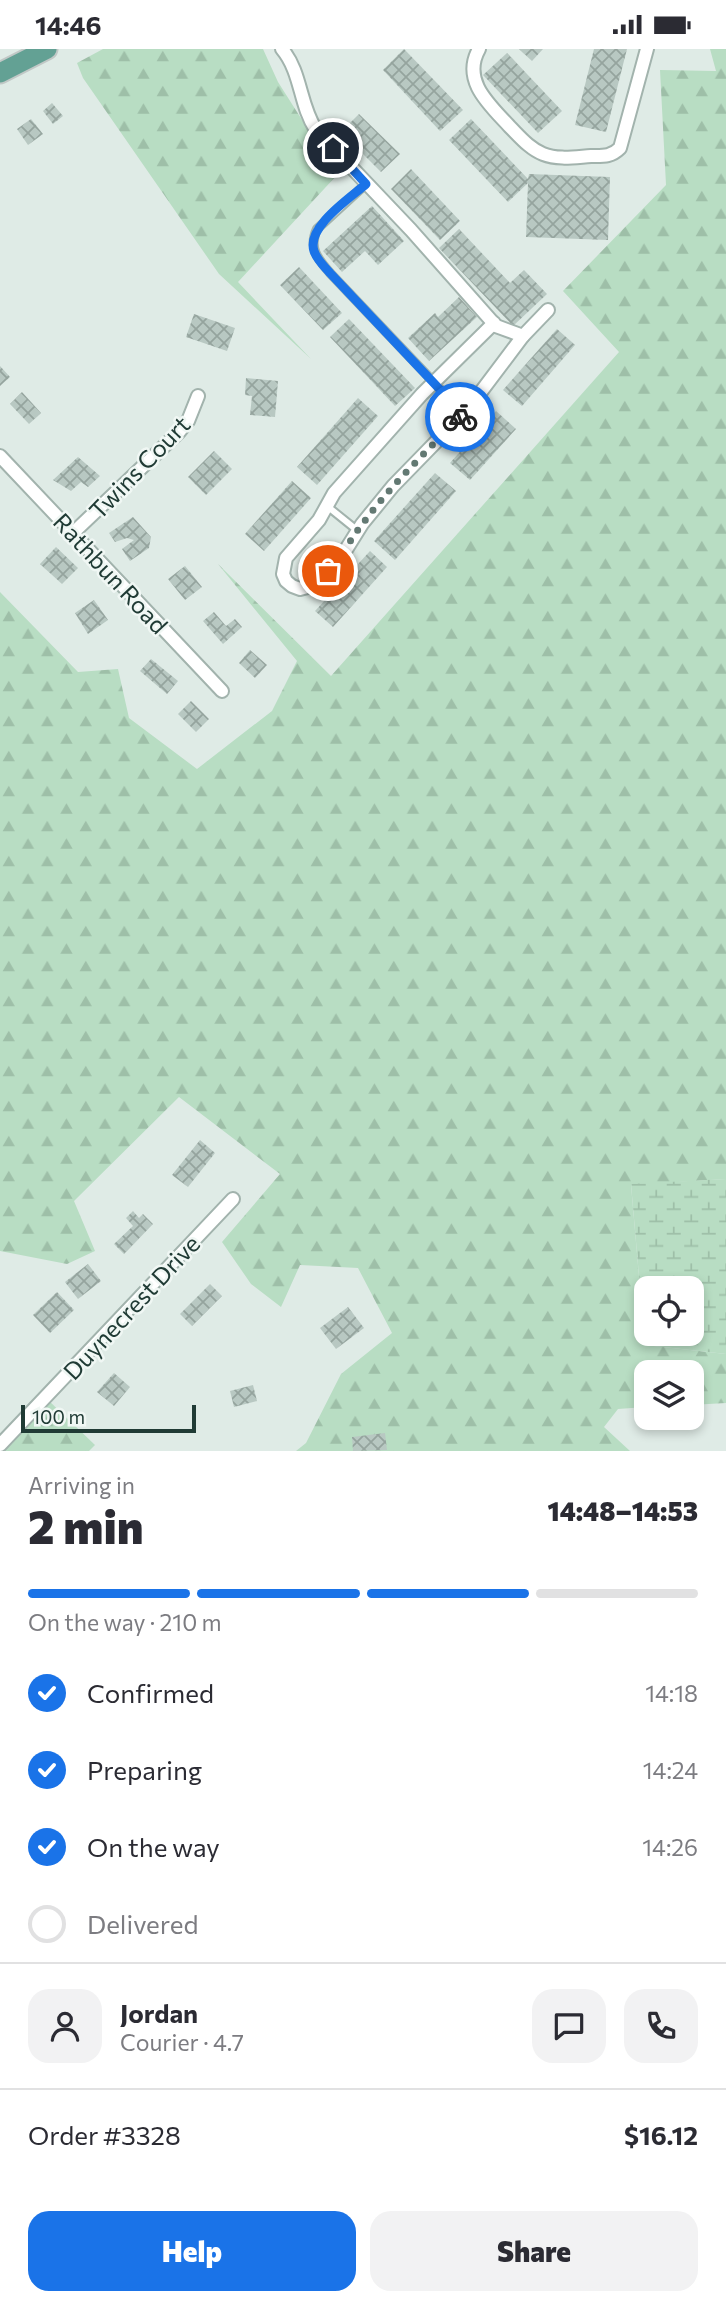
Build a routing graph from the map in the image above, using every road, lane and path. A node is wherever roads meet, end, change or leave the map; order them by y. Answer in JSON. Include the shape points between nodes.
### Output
{"nodes":[{"id":1,"x":47,"y":49,"type":"edge"},
{"id":2,"x":282,"y":49,"type":"edge"},
{"id":3,"x":479,"y":49,"type":"edge"},
{"id":4,"x":647,"y":49,"type":"edge"},
{"id":5,"x":0,"y":73,"type":"edge"},
{"id":6,"x":366,"y":184,"type":"junction"},
{"id":7,"x":548,"y":310,"type":"dead end"},
{"id":8,"x":494,"y":323,"type":"junction"},
{"id":9,"x":523,"y":336,"type":"junction"},
{"id":10,"x":433,"y":383,"type":"junction"},
{"id":11,"x":198,"y":396,"type":"dead end"},
{"id":12,"x":463,"y":414,"type":"junction"},
{"id":13,"x":0,"y":456,"type":"edge"},
{"id":14,"x":327,"y":506,"type":"junction"},
{"id":15,"x":358,"y":531,"type":"junction"},
{"id":16,"x":73,"y":533,"type":"junction"},
{"id":17,"x":222,"y":691,"type":"dead end"},
{"id":18,"x":233,"y":1199,"type":"dead end"},
{"id":19,"x":0,"y":1445,"type":"edge"}],
"edges":[{"from":1,"to":5,"type":"main road"},
{"from":2,"to":6,"type":"street","via":[[294,66],[312,123]]},
{"from":3,"to":4,"type":"street","via":[[474,78],[484,99],[531,148],[561,158],[607,156],[620,148]]},
{"from":6,"to":8,"type":"street"},
{"from":6,"to":10,"type":"lane","via":[[317,229],[314,252]]},
{"from":7,"to":9,"type":"street"},
{"from":8,"to":9,"type":"street"},
{"from":8,"to":10,"type":"street"},
{"from":9,"to":12,"type":"street"},
{"from":10,"to":12,"type":"lane"},
{"from":10,"to":14,"type":"street"},
{"from":11,"to":16,"type":"street","name":"Twins Court","via":[[179,432]]},
{"from":12,"to":15,"type":"street","via":[[393,486]]},
{"from":13,"to":16,"type":"street","name":"Rathbun Road"},
{"from":14,"to":15,"type":"lane"},
{"from":14,"to":15,"type":"street","via":[[286,558],[283,574],[292,586],[315,585]]},
{"from":16,"to":17,"type":"street","name":"Rathbun Road"},
{"from":18,"to":19,"type":"street","name":"Duynecrest Drive"}]}
